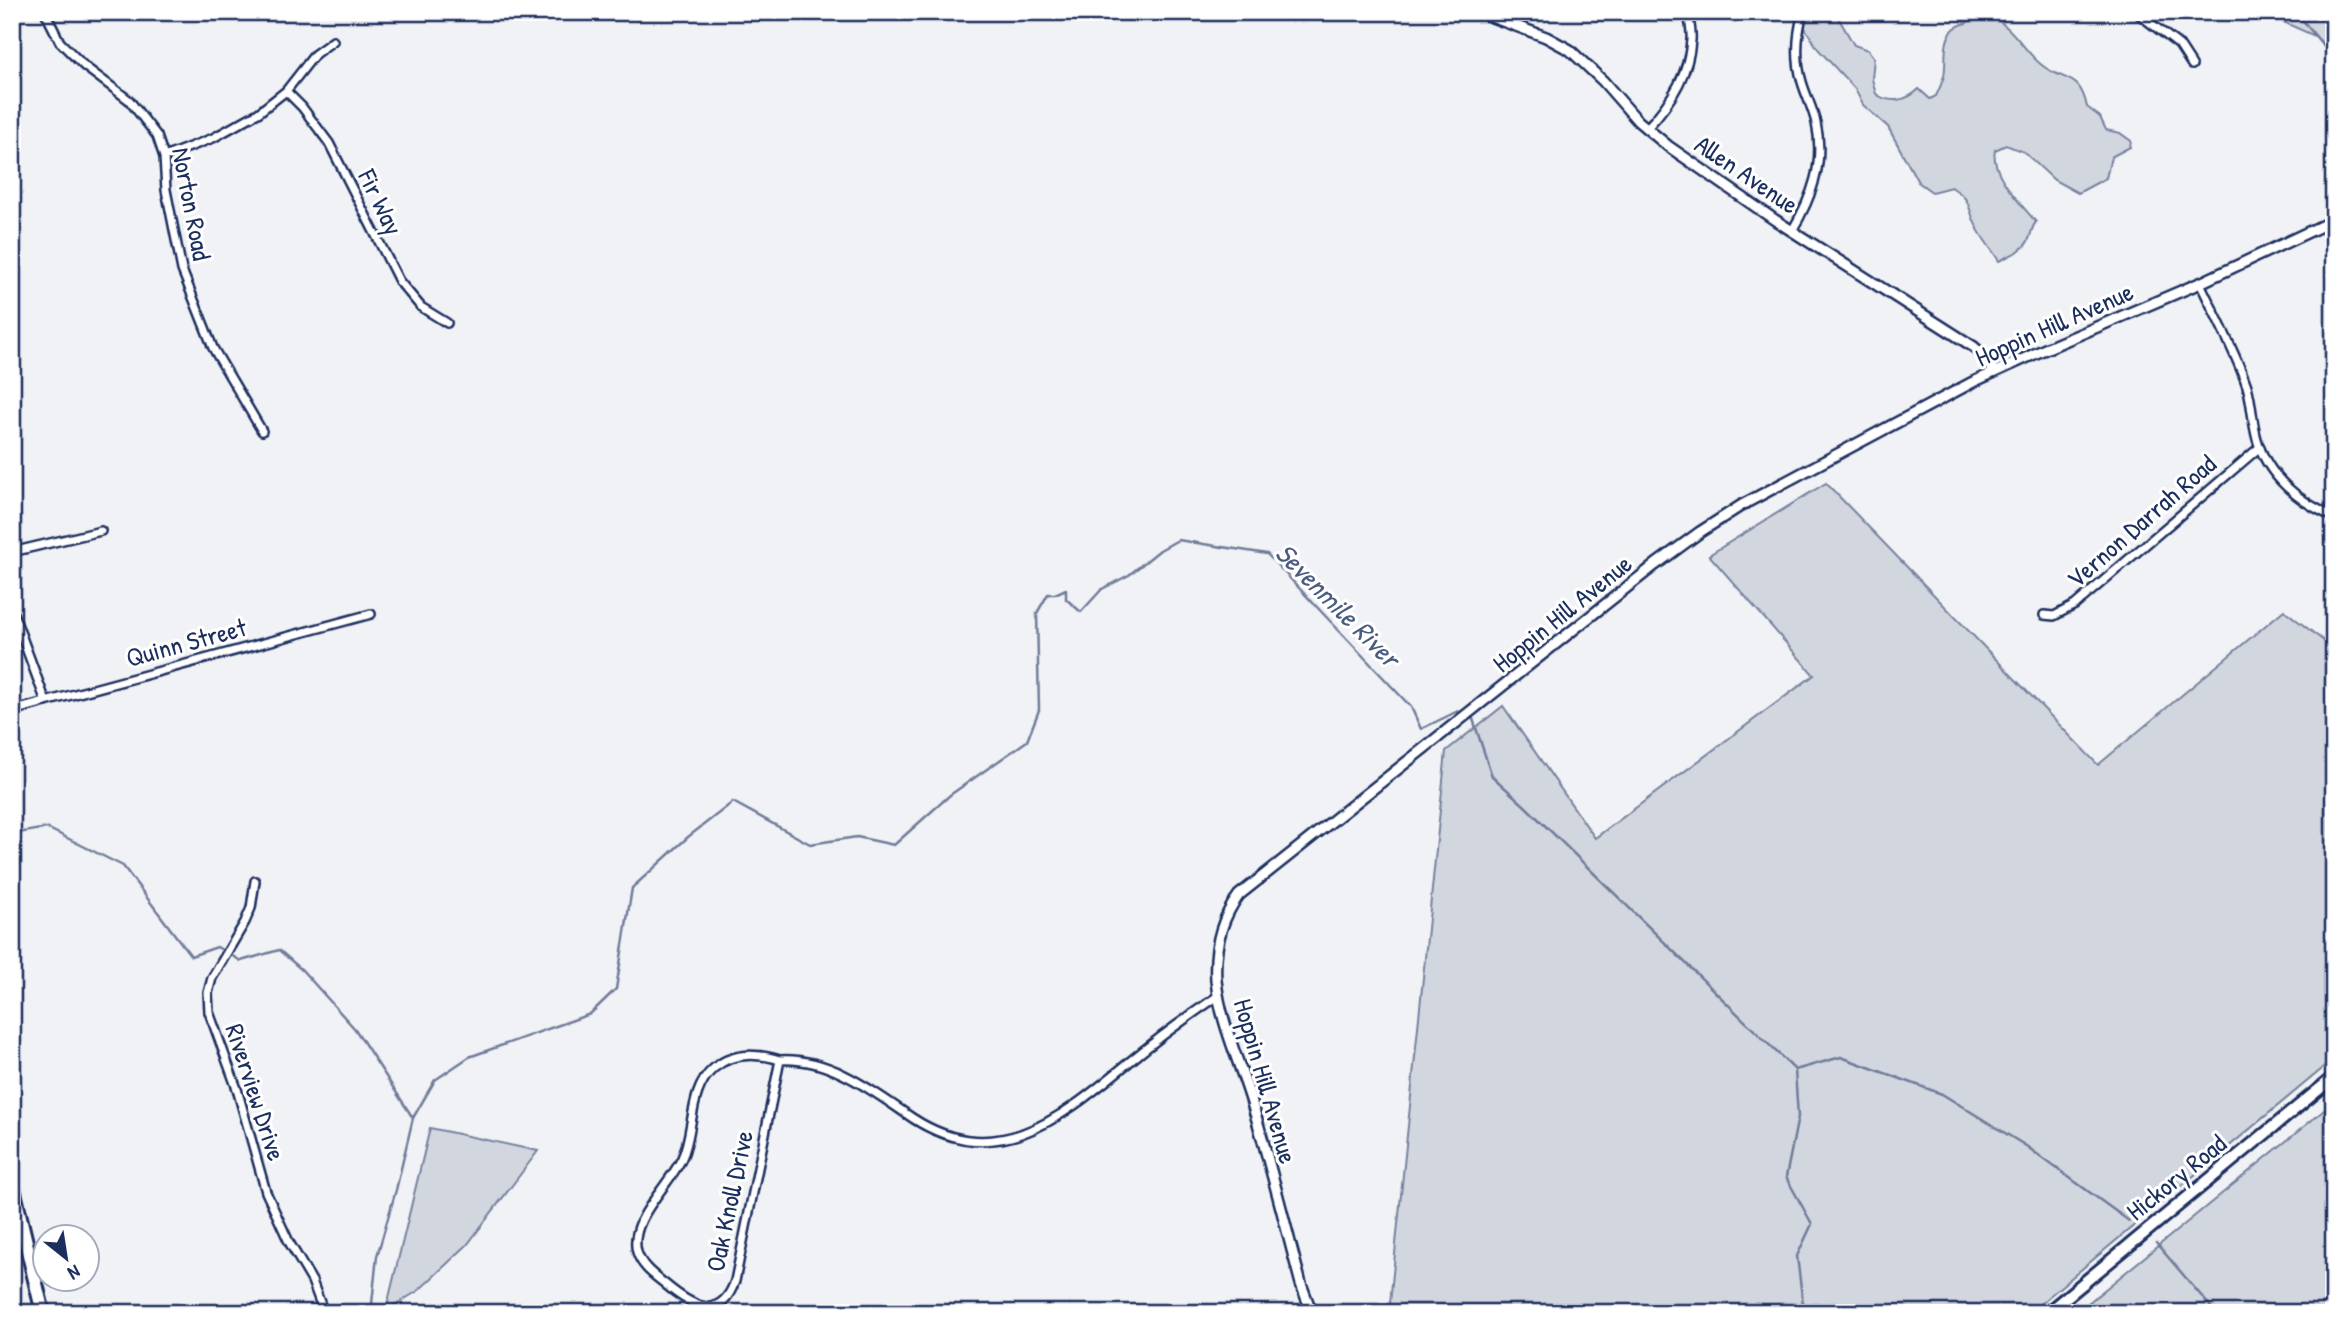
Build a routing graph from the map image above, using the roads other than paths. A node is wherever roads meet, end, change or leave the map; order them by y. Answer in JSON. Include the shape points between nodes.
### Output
{"nodes":[{"id":1,"x":44,"y":12,"type":"edge"},
{"id":2,"x":1478,"y":12,"type":"edge"},
{"id":3,"x":1688,"y":12,"type":"edge"},
{"id":4,"x":1803,"y":12,"type":"edge"},
{"id":5,"x":2136,"y":12,"type":"edge"},
{"id":6,"x":333,"y":41,"type":"dead end"},
{"id":7,"x":2192,"y":65,"type":"dead end"},
{"id":8,"x":286,"y":91,"type":"junction"},
{"id":9,"x":1646,"y":129,"type":"junction"},
{"id":10,"x":164,"y":157,"type":"junction"},
{"id":11,"x":2334,"y":220,"type":"edge"},
{"id":12,"x":1793,"y":231,"type":"junction"},
{"id":13,"x":2200,"y":283,"type":"junction"},
{"id":14,"x":447,"y":323,"type":"dead end"},
{"id":15,"x":1994,"y":372,"type":"junction"},
{"id":16,"x":262,"y":432,"type":"dead end"},
{"id":17,"x":2260,"y":447,"type":"junction"},
{"id":18,"x":2334,"y":517,"type":"edge"},
{"id":19,"x":102,"y":531,"type":"dead end"},
{"id":20,"x":12,"y":552,"type":"edge"},
{"id":21,"x":12,"y":610,"type":"edge"},
{"id":22,"x":371,"y":614,"type":"dead end"},
{"id":23,"x":2044,"y":615,"type":"dead end"},
{"id":24,"x":47,"y":702,"type":"junction"},
{"id":25,"x":12,"y":711,"type":"edge"},
{"id":26,"x":256,"y":881,"type":"dead end"},
{"id":27,"x":1218,"y":996,"type":"junction"},
{"id":28,"x":780,"y":1060,"type":"junction"},
{"id":29,"x":2334,"y":1077,"type":"edge"},
{"id":30,"x":12,"y":1184,"type":"edge"},
{"id":31,"x":43,"y":1313,"type":"edge"},
{"id":32,"x":324,"y":1313,"type":"edge"},
{"id":33,"x":1312,"y":1313,"type":"edge"},
{"id":34,"x":2047,"y":1313,"type":"edge"}],
"edges":[{"from":1,"to":10,"type":"street","name":"Norton Road","via":[[68,51],[137,108],[157,136]]},
{"from":2,"to":9,"type":"street","name":"Allen Avenue","via":[[1570,50]]},
{"from":3,"to":9,"type":"street","via":[[1691,40],[1682,77],[1667,107]]},
{"from":4,"to":12,"type":"street","via":[[1799,70],[1817,125],[1819,155],[1811,198]]},
{"from":5,"to":7,"type":"street","via":[[2179,45]]},
{"from":6,"to":8,"type":"street","via":[[315,54]]},
{"from":8,"to":10,"type":"street","via":[[213,138]]},
{"from":8,"to":14,"type":"street","name":"Fir Way","via":[[329,144],[399,281],[421,307]]},
{"from":9,"to":12,"type":"street","name":"Allen Avenue"},
{"from":10,"to":16,"type":"street","name":"Norton Road","via":[[182,271],[213,348]]},
{"from":11,"to":13,"type":"street","name":"Hoppin Hill Avenue"},
{"from":12,"to":15,"type":"street","name":"Allen Avenue","via":[[1974,347]]},
{"from":13,"to":15,"type":"street","name":"Hoppin Hill Avenue"},
{"from":13,"to":17,"type":"street","via":[[2247,386]]},
{"from":15,"to":27,"type":"street","name":"Hoppin Hill Avenue","via":[[1805,470],[1700,532],[1258,878],[1232,905],[1222,928],[1216,967]]},
{"from":17,"to":18,"type":"street","via":[[2290,490]]},
{"from":17,"to":23,"type":"street","name":"Vernon Darrah Road","via":[[2076,605],[2054,616]]},
{"from":19,"to":20,"type":"street"},
{"from":21,"to":24,"type":"street"},
{"from":22,"to":24,"type":"street","name":"Quinn Street"},
{"from":24,"to":25,"type":"street","name":"Quinn Street"},
{"from":26,"to":32,"type":"street","name":"Riverview Drive","via":[[251,908],[212,978],[209,1012],[237,1089],[262,1182]]},
{"from":27,"to":28,"type":"street","name":"Oak Knoll Drive","via":[[1062,1114],[1010,1138],[963,1140],[911,1117],[843,1074],[813,1063]]},
{"from":27,"to":33,"type":"street","name":"Hoppin Hill Avenue"},
{"from":28,"to":28,"type":"street","name":"Oak Knoll Drive","via":[[735,1281],[724,1301],[707,1308],[694,1306],[643,1265],[637,1252],[637,1231],[682,1157],[706,1077],[723,1062],[741,1056]]},
{"from":29,"to":34,"type":"main road","name":"Hickory Road"},
{"from":30,"to":31,"type":"main road"}]}
